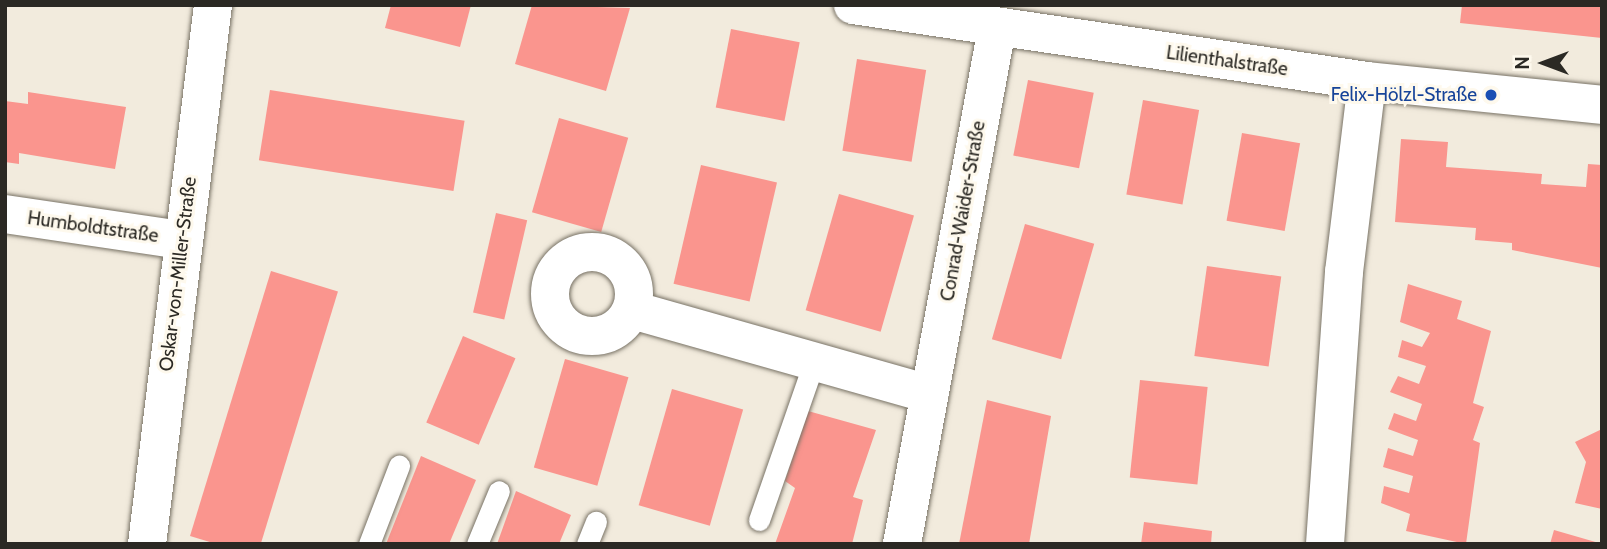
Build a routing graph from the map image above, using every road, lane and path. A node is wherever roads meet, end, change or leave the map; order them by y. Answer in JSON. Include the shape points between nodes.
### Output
{"nodes":[{"id":1,"x":213,"y":5,"type":"edge"},
{"id":2,"x":853,"y":5,"type":"edge"},
{"id":3,"x":997,"y":28,"type":"junction"},
{"id":4,"x":1367,"y":81,"type":"junction"},
{"id":5,"x":1602,"y":105,"type":"edge"},
{"id":6,"x":5,"y":214,"type":"edge"},
{"id":7,"x":181,"y":240,"type":"junction"},
{"id":8,"x":632,"y":310,"type":"dead end"},
{"id":9,"x":814,"y":362,"type":"junction"},
{"id":10,"x":929,"y":394,"type":"junction"},
{"id":11,"x":399,"y":466,"type":"dead end"},
{"id":12,"x":499,"y":491,"type":"dead end"},
{"id":13,"x":760,"y":520,"type":"dead end"},
{"id":14,"x":596,"y":522,"type":"dead end"},
{"id":15,"x":147,"y":544,"type":"edge"},
{"id":16,"x":369,"y":544,"type":"edge"},
{"id":17,"x":477,"y":544,"type":"edge"},
{"id":18,"x":587,"y":544,"type":"edge"},
{"id":19,"x":902,"y":544,"type":"edge"},
{"id":20,"x":1325,"y":544,"type":"edge"}],
"edges":[{"from":1,"to":7,"type":"street","name":"Oskar-von-Miller-Straße"},
{"from":2,"to":3,"type":"street","name":"Lilienthalstraße"},
{"from":3,"to":4,"type":"street","name":"Lilienthalstraße"},
{"from":3,"to":10,"type":"street","name":"Conrad-Waider-Straße"},
{"from":4,"to":5,"type":"street","name":"Lilienthalstraße"},
{"from":4,"to":20,"type":"street","via":[[1344,272]]},
{"from":6,"to":7,"type":"street","name":"Humboldtstraße"},
{"from":7,"to":15,"type":"street","name":"Oskar-von-Miller-Straße"},
{"from":8,"to":9,"type":"street"},
{"from":9,"to":10,"type":"street"},
{"from":9,"to":13,"type":"lane"},
{"from":10,"to":19,"type":"street","name":"Conrad-Waider-Straße"},
{"from":11,"to":16,"type":"lane"},
{"from":12,"to":17,"type":"lane"},
{"from":14,"to":18,"type":"lane"}]}
